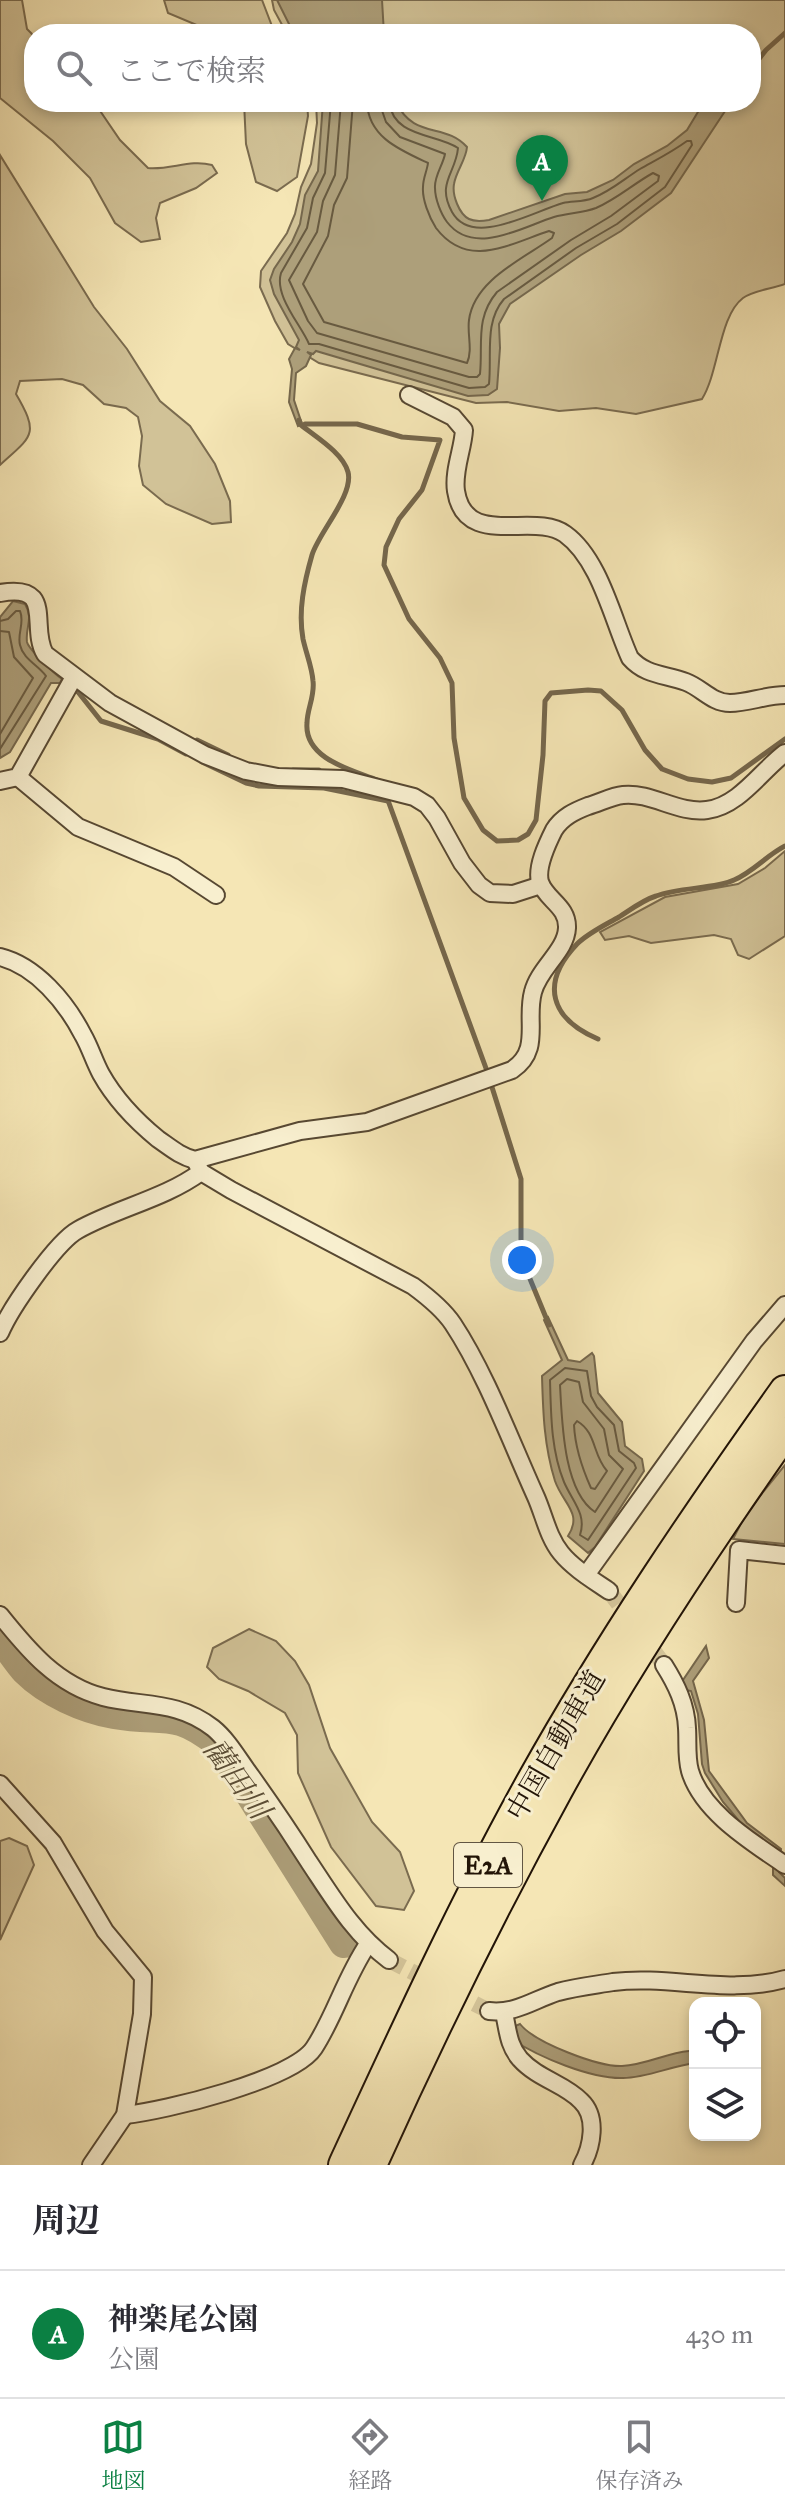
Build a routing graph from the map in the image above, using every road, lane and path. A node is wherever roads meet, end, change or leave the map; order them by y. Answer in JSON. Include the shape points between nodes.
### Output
{"nodes":[{"id":1,"x":409,"y":395,"type":"dead end"},
{"id":2,"x":0,"y":593,"type":"edge"},
{"id":3,"x":74,"y":677,"type":"junction"},
{"id":4,"x":785,"y":695,"type":"edge"},
{"id":5,"x":785,"y":753,"type":"edge"},
{"id":6,"x":18,"y":777,"type":"junction"},
{"id":7,"x":0,"y":781,"type":"edge"},
{"id":8,"x":541,"y":885,"type":"junction"},
{"id":9,"x":216,"y":895,"type":"dead end"},
{"id":10,"x":0,"y":957,"type":"edge"},
{"id":11,"x":198,"y":1166,"type":"junction"},
{"id":12,"x":785,"y":1305,"type":"edge"},
{"id":13,"x":0,"y":1333,"type":"edge"},
{"id":14,"x":785,"y":1391,"type":"edge"},
{"id":15,"x":785,"y":1432,"type":"edge"},
{"id":16,"x":785,"y":1555,"type":"edge"},
{"id":17,"x":586,"y":1575,"type":"junction"},
{"id":18,"x":609,"y":1591,"type":"tunnel mouth"},
{"id":19,"x":736,"y":1603,"type":"dead end"},
{"id":20,"x":0,"y":1615,"type":"edge"},
{"id":21,"x":664,"y":1665,"type":"tunnel mouth"},
{"id":22,"x":0,"y":1784,"type":"edge"},
{"id":23,"x":778,"y":1861,"type":"edge"},
{"id":24,"x":368,"y":1944,"type":"junction"},
{"id":25,"x":389,"y":1960,"type":"tunnel mouth"},
{"id":26,"x":785,"y":1979,"type":"edge"},
{"id":27,"x":125,"y":2115,"type":"junction"},
{"id":28,"x":92,"y":2165,"type":"edge"},
{"id":29,"x":344,"y":2165,"type":"edge"},
{"id":30,"x":371,"y":2165,"type":"edge"},
{"id":31,"x":582,"y":2165,"type":"edge"}],
"edges":[{"from":1,"to":4,"type":"street","via":[[453,417],[464,430],[456,491],[474,519],[485,526],[553,527],[583,551],[638,667],[690,684],[716,701]]},
{"from":2,"to":3,"type":"street","via":[[24,592],[34,600],[40,645]]},
{"from":3,"to":6,"type":"street"},
{"from":3,"to":8,"type":"street","via":[[124,711],[246,771],[343,779],[414,797],[427,805],[462,863],[490,893],[513,894]]},
{"from":5,"to":8,"type":"street","via":[[729,802],[709,810],[624,795],[576,810],[555,830],[539,872]]},
{"from":6,"to":7,"type":"street"},
{"from":6,"to":9,"type":"street","via":[[78,827],[174,867]]},
{"from":8,"to":11,"type":"street","via":[[562,909],[567,929],[565,940],[537,978],[523,1063],[378,1119],[263,1139]]},
{"from":10,"to":11,"type":"street","via":[[41,979],[83,1034],[116,1097],[143,1126]]},
{"from":11,"to":13,"type":"street","via":[[138,1205],[75,1231],[15,1304]]},
{"from":11,"to":17,"type":"street","via":[[434,1302],[453,1324],[478,1370],[561,1553]]},
{"from":12,"to":17,"type":"street"},
{"from":14,"to":29,"type":"highway","name":"中国自動車道","number":"E2A","via":[[657,1577],[534,1778]]},
{"from":15,"to":30,"type":"highway","name":"中国自動車道","number":"E2A","via":[[679,1589],[558,1788],[461,1972]]},
{"from":16,"to":19,"type":"street","via":[[739,1550]]},
{"from":17,"to":18,"type":"street"},
{"from":20,"to":24,"type":"street","via":[[32,1655],[71,1685],[102,1697],[182,1710],[215,1729]]},
{"from":21,"to":23,"type":"street","via":[[681,1695],[690,1772],[698,1788],[729,1823]]},
{"from":22,"to":27,"type":"street","via":[[53,1843],[99,1921],[143,1977]]},
{"from":24,"to":25,"type":"street"},
{"from":24,"to":27,"type":"street","via":[[304,2059],[262,2079],[172,2108]]},
{"from":26,"to":31,"type":"street","via":[[741,1985],[618,1982],[562,1991],[522,2009],[496,2012],[509,2042],[534,2073],[582,2101],[591,2121]]},
{"from":27,"to":28,"type":"street"}]}
